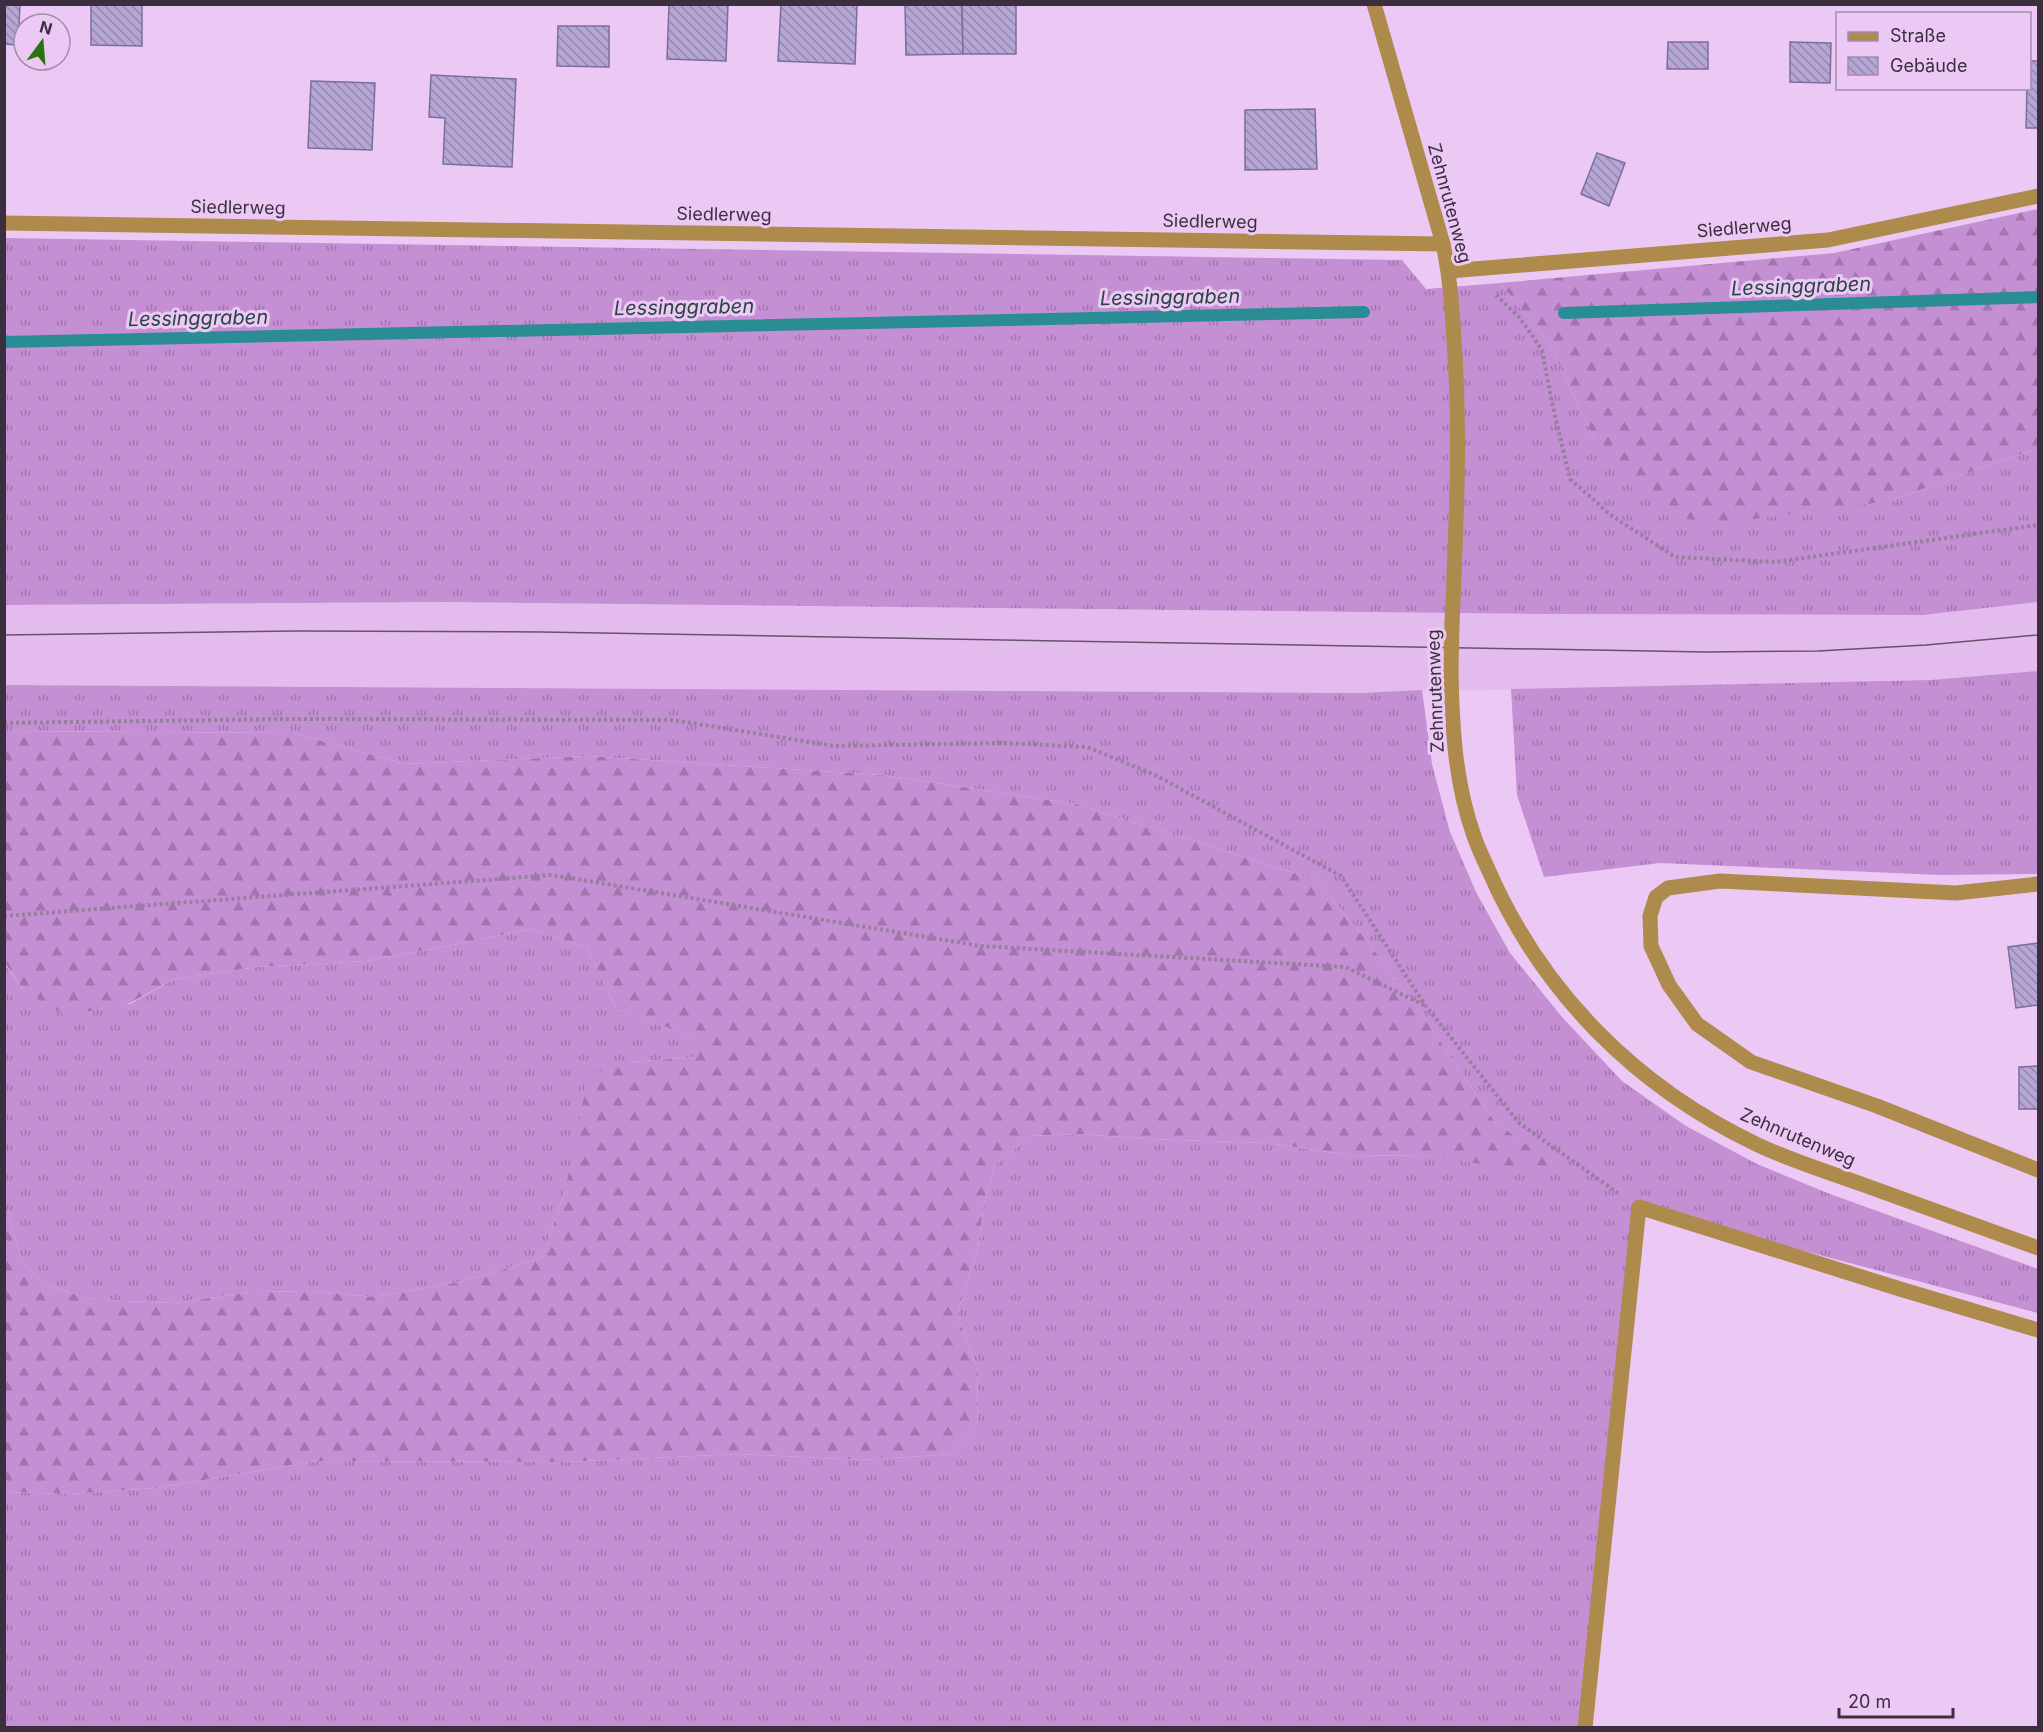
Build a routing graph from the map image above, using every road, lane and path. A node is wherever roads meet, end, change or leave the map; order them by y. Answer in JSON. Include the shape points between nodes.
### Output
{"nodes":[{"id":1,"x":1374,"y":4,"type":"edge"},
{"id":2,"x":2038,"y":196,"type":"edge"},
{"id":3,"x":4,"y":223,"type":"edge"},
{"id":4,"x":1443,"y":244,"type":"junction"},
{"id":5,"x":1449,"y":271,"type":"junction"},
{"id":6,"x":2038,"y":525,"type":"edge"},
{"id":7,"x":4,"y":723,"type":"edge"},
{"id":8,"x":2038,"y":884,"type":"edge"},
{"id":9,"x":4,"y":916,"type":"edge"},
{"id":10,"x":1425,"y":1005,"type":"junction"},
{"id":11,"x":2038,"y":1170,"type":"edge"},
{"id":12,"x":1639,"y":1207,"type":"junction"},
{"id":13,"x":2038,"y":1248,"type":"edge"},
{"id":14,"x":2038,"y":1330,"type":"edge"},
{"id":15,"x":1586,"y":1728,"type":"edge"}],
"edges":[{"from":1,"to":4,"type":"street","name":"Zehnrutenweg"},
{"from":2,"to":5,"type":"street","name":"Siedlerweg","via":[[1828,240]]},
{"from":3,"to":4,"type":"street","name":"Siedlerweg"},
{"from":4,"to":5,"type":"street","name":"Zehnrutenweg"},
{"from":5,"to":6,"type":"path","via":[[1488,287],[1520,318],[1542,350],[1570,479],[1612,516],[1675,557],[1775,562]]},
{"from":5,"to":13,"type":"street","name":"Zehnrutenweg","bridge":true,"via":[[1459,475],[1451,671],[1457,769],[1474,836],[1501,899],[1534,957],[1586,1021],[1637,1069],[1684,1103],[1758,1145]]},
{"from":7,"to":10,"type":"path","via":[[672,720],[834,746],[1004,743],[1087,747],[1155,775],[1341,876]]},
{"from":8,"to":11,"type":"street","via":[[1956,893],[1720,881],[1668,888],[1656,897],[1650,926],[1651,946],[1669,985],[1698,1024],[1751,1062],[1877,1106]]},
{"from":9,"to":10,"type":"path","via":[[552,875],[981,946],[1345,967]]},
{"from":10,"to":12,"type":"path","via":[[1519,1123]]},
{"from":12,"to":14,"type":"street"},
{"from":12,"to":15,"type":"street"}]}
